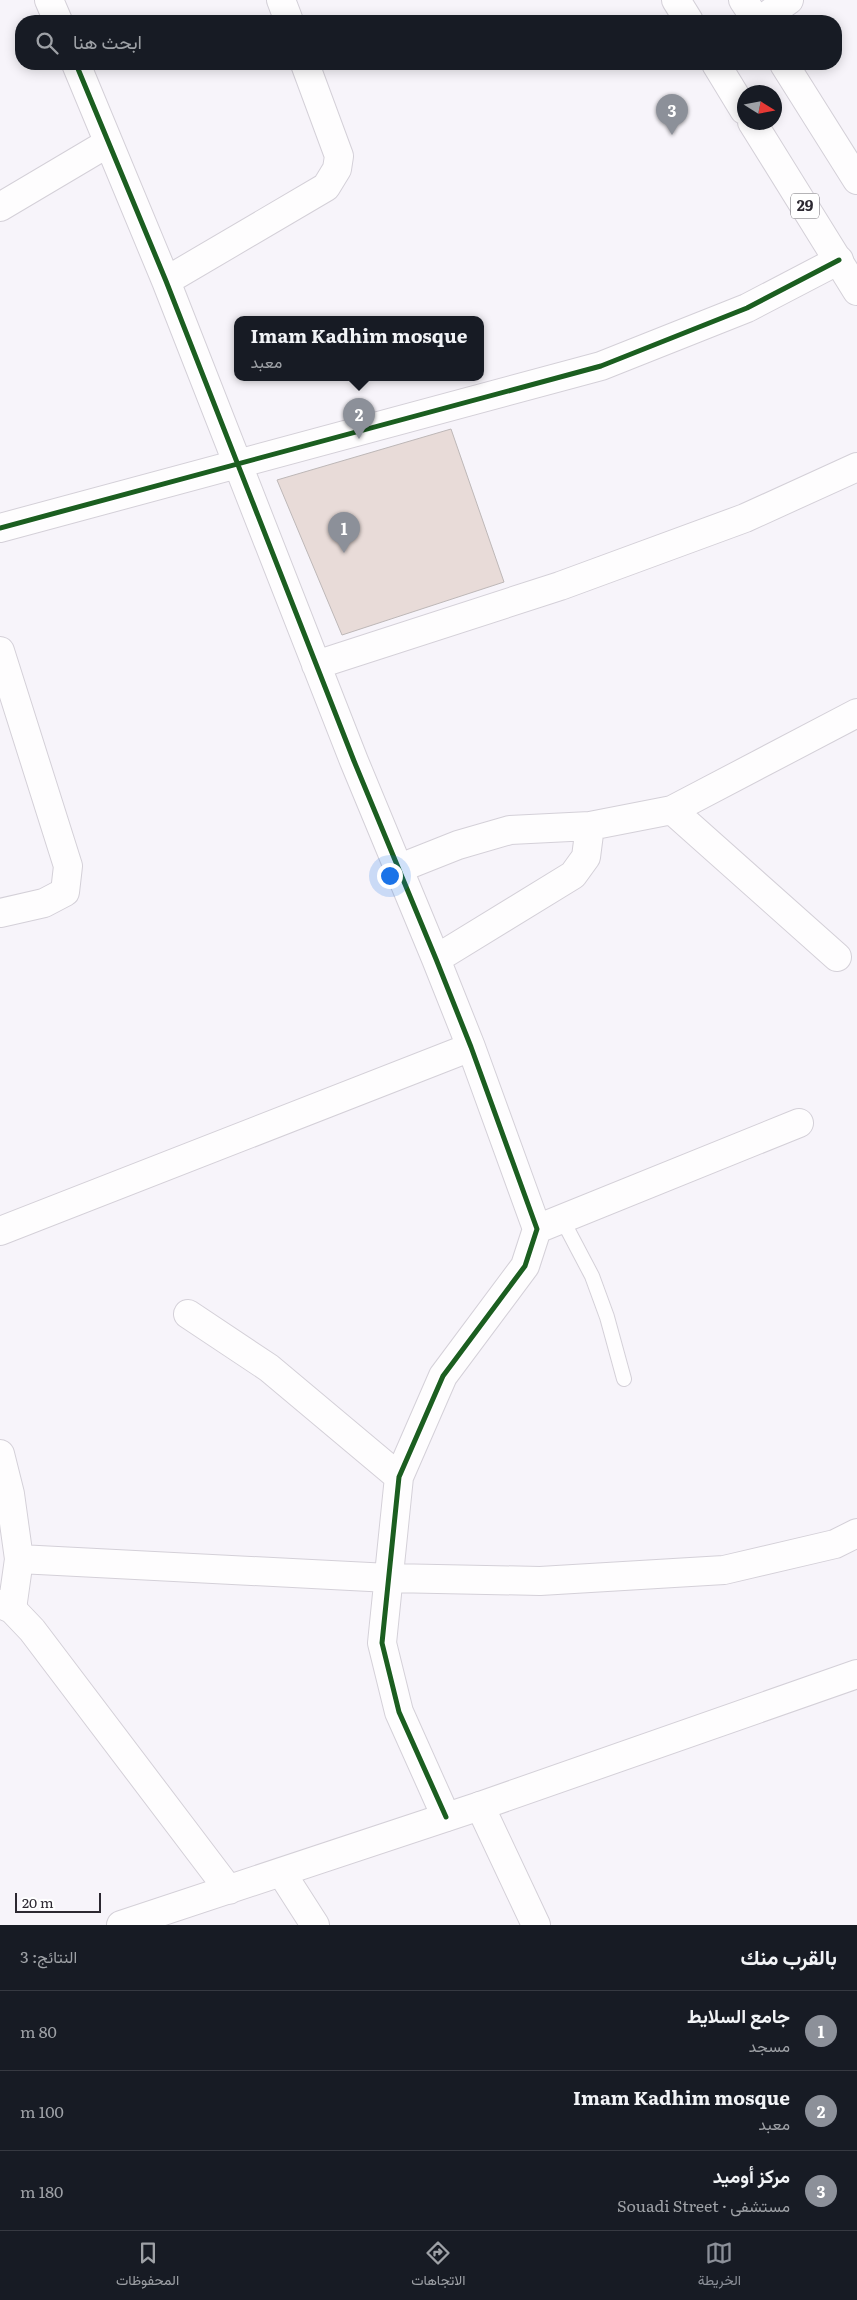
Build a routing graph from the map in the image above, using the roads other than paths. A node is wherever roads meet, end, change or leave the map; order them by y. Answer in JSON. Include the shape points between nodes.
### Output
{"nodes":[{"id":1,"x":49,"y":0,"type":"edge"},
{"id":2,"x":281,"y":0,"type":"edge"},
{"id":3,"x":676,"y":0,"type":"edge"},
{"id":4,"x":743,"y":0,"type":"edge"},
{"id":5,"x":789,"y":0,"type":"edge"},
{"id":6,"x":55,"y":15,"type":"edge"},
{"id":7,"x":287,"y":15,"type":"edge"},
{"id":8,"x":685,"y":15,"type":"edge"},
{"id":9,"x":754,"y":15,"type":"edge"},
{"id":10,"x":767,"y":15,"type":"edge"},
{"id":11,"x":78,"y":70,"type":"edge"},
{"id":12,"x":307,"y":70,"type":"edge"},
{"id":13,"x":720,"y":70,"type":"edge"},
{"id":14,"x":788,"y":70,"type":"edge"},
{"id":15,"x":737,"y":98,"type":"edge"},
{"id":16,"x":757,"y":130,"type":"edge"},
{"id":17,"x":108,"y":143,"type":"junction"},
{"id":18,"x":857,"y":180,"type":"edge"},
{"id":19,"x":0,"y":207,"type":"edge"},
{"id":20,"x":839,"y":260,"type":"junction"},
{"id":21,"x":166,"y":281,"type":"junction"},
{"id":22,"x":857,"y":291,"type":"edge"},
{"id":23,"x":238,"y":464,"type":"junction"},
{"id":24,"x":857,"y":467,"type":"edge"},
{"id":25,"x":0,"y":528,"type":"edge"},
{"id":26,"x":0,"y":652,"type":"edge"},
{"id":27,"x":316,"y":665,"type":"junction"},
{"id":28,"x":857,"y":713,"type":"edge"},
{"id":29,"x":672,"y":810,"type":"junction"},
{"id":30,"x":590,"y":826,"type":"junction"},
{"id":31,"x":400,"y":868,"type":"junction"},
{"id":32,"x":0,"y":913,"type":"edge"},
{"id":33,"x":837,"y":957,"type":"dead end"},
{"id":34,"x":436,"y":959,"type":"junction"},
{"id":35,"x":471,"y":1047,"type":"junction"},
{"id":36,"x":799,"y":1123,"type":"dead end"},
{"id":37,"x":562,"y":1219,"type":"junction"},
{"id":38,"x":537,"y":1229,"type":"junction"},
{"id":39,"x":0,"y":1231,"type":"edge"},
{"id":40,"x":188,"y":1314,"type":"dead end"},
{"id":41,"x":624,"y":1379,"type":"dead end"},
{"id":42,"x":0,"y":1454,"type":"edge"},
{"id":43,"x":399,"y":1477,"type":"junction"},
{"id":44,"x":857,"y":1533,"type":"edge"},
{"id":45,"x":19,"y":1559,"type":"junction"},
{"id":46,"x":389,"y":1578,"type":"junction"},
{"id":47,"x":6,"y":1606,"type":"edge"},
{"id":48,"x":857,"y":1674,"type":"edge"},
{"id":49,"x":480,"y":1806,"type":"junction"},
{"id":50,"x":446,"y":1817,"type":"junction"},
{"id":51,"x":281,"y":1872,"type":"junction"},
{"id":52,"x":229,"y":1890,"type":"junction"},
{"id":53,"x":121,"y":1925,"type":"edge"},
{"id":54,"x":315,"y":1925,"type":"edge"},
{"id":55,"x":536,"y":1925,"type":"edge"}],
"edges":[{"from":1,"to":6,"type":"street"},
{"from":2,"to":7,"type":"street"},
{"from":3,"to":8,"type":"street"},
{"from":4,"to":9,"type":"street"},
{"from":5,"to":10,"type":"street"},
{"from":11,"to":17,"type":"street"},
{"from":12,"to":21,"type":"street","via":[[339,156],[337,169],[326,187]]},
{"from":13,"to":15,"type":"street"},
{"from":14,"to":18,"type":"street"},
{"from":16,"to":20,"type":"street","number":"29"},
{"from":17,"to":19,"type":"street"},
{"from":17,"to":21,"type":"street"},
{"from":20,"to":22,"type":"street","number":"29"},
{"from":20,"to":23,"type":"street","via":[[747,308],[601,366]]},
{"from":21,"to":23,"type":"street"},
{"from":23,"to":25,"type":"street"},
{"from":23,"to":27,"type":"street"},
{"from":24,"to":27,"type":"street","via":[[745,518],[569,582]]},
{"from":26,"to":32,"type":"street","via":[[68,866],[65,892],[44,903]]},
{"from":27,"to":31,"type":"street"},
{"from":28,"to":29,"type":"street"},
{"from":29,"to":30,"type":"street"},
{"from":29,"to":33,"type":"street"},
{"from":30,"to":31,"type":"street","via":[[510,830],[458,845]]},
{"from":30,"to":34,"type":"street","via":[[586,857],[573,875]]},
{"from":31,"to":34,"type":"street"},
{"from":34,"to":35,"type":"street"},
{"from":35,"to":38,"type":"street"},
{"from":35,"to":39,"type":"street"},
{"from":36,"to":37,"type":"street"},
{"from":37,"to":38,"type":"street"},
{"from":37,"to":41,"type":"lane","via":[[592,1276]]},
{"from":38,"to":43,"type":"street","via":[[525,1266],[443,1376]]},
{"from":40,"to":43,"type":"street","via":[[269,1368]]},
{"from":42,"to":45,"type":"street","via":[[10,1494]]},
{"from":43,"to":46,"type":"street"},
{"from":44,"to":46,"type":"street","via":[[835,1544],[724,1570],[540,1581]]},
{"from":45,"to":46,"type":"street"},
{"from":45,"to":47,"type":"street"},
{"from":46,"to":50,"type":"street","via":[[382,1643],[399,1712]]},
{"from":47,"to":52,"type":"street","via":[[32,1630]]},
{"from":48,"to":49,"type":"street"},
{"from":49,"to":50,"type":"street"},
{"from":49,"to":55,"type":"street"},
{"from":50,"to":51,"type":"street"},
{"from":51,"to":52,"type":"street"},
{"from":51,"to":54,"type":"street"},
{"from":52,"to":53,"type":"street"}]}
